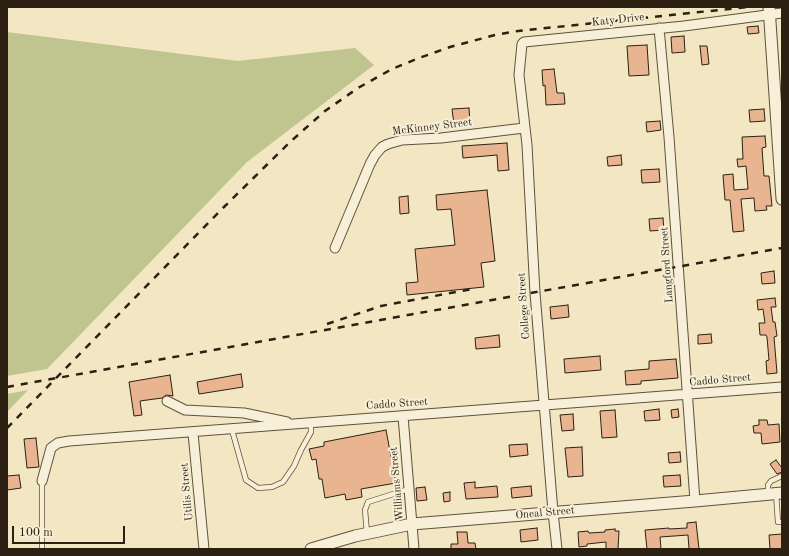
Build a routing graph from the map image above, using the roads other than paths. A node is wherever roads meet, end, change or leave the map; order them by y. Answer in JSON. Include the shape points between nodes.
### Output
{"nodes":[{"id":1,"x":770,"y":10,"type":"edge"},
{"id":2,"x":782,"y":13,"type":"edge"},
{"id":3,"x":659,"y":28,"type":"junction"},
{"id":4,"x":520,"y":61,"type":"joint"},
{"id":5,"x":524,"y":128,"type":"junction"},
{"id":6,"x":781,"y":180,"type":"edge"},
{"id":7,"x":782,"y":198,"type":"edge"},
{"id":8,"x":335,"y":248,"type":"dead end"},
{"id":9,"x":782,"y":387,"type":"edge"},
{"id":10,"x":688,"y":394,"type":"junction"},
{"id":11,"x":167,"y":401,"type":"dead end"},
{"id":12,"x":544,"y":406,"type":"junction"},
{"id":13,"x":403,"y":416,"type":"junction"},
{"id":14,"x":311,"y":424,"type":"junction"},
{"id":15,"x":298,"y":425,"type":"junction"},
{"id":16,"x":232,"y":430,"type":"junction"},
{"id":17,"x":193,"y":433,"type":"junction"},
{"id":18,"x":782,"y":476,"type":"edge"},
{"id":19,"x":42,"y":481,"type":"joint"},
{"id":20,"x":409,"y":490,"type":"junction"},
{"id":21,"x":776,"y":493,"type":"edge"},
{"id":22,"x":695,"y":501,"type":"junction"},
{"id":23,"x":553,"y":512,"type":"junction"},
{"id":24,"x":782,"y":522,"type":"edge"},
{"id":25,"x":412,"y":524,"type":"junction"},
{"id":26,"x":367,"y":533,"type":"junction"},
{"id":27,"x":42,"y":549,"type":"edge"},
{"id":28,"x":204,"y":549,"type":"edge"},
{"id":29,"x":311,"y":549,"type":"edge"},
{"id":30,"x":414,"y":549,"type":"edge"},
{"id":31,"x":557,"y":549,"type":"edge"}],
"edges":[{"from":1,"to":2,"type":"street","name":"Katy Drive"},
{"from":1,"to":3,"type":"street","name":"Katy Drive"},
{"from":1,"to":6,"type":"street"},
{"from":3,"to":4,"type":"street","name":"Katy Drive","via":[[524,42]]},
{"from":3,"to":10,"type":"street","name":"Langford Street"},
{"from":4,"to":5,"type":"street","name":"College Street"},
{"from":5,"to":8,"type":"street","name":"McKinney Street","via":[[402,140],[382,147],[370,164]]},
{"from":5,"to":12,"type":"street","name":"College Street"},
{"from":6,"to":7,"type":"street"},
{"from":9,"to":10,"type":"street","name":"Caddo Street"},
{"from":10,"to":12,"type":"street","name":"Caddo Street"},
{"from":10,"to":22,"type":"street","name":"Langford Street"},
{"from":11,"to":15,"type":"street","via":[[185,410],[244,413]]},
{"from":12,"to":13,"type":"street","name":"Caddo Street"},
{"from":12,"to":23,"type":"street","name":"College Street"},
{"from":13,"to":14,"type":"street","name":"Caddo Street"},
{"from":13,"to":20,"type":"street","name":"Williams Street"},
{"from":14,"to":15,"type":"street","name":"Caddo Street"},
{"from":14,"to":16,"type":"lane","via":[[311,432],[294,466],[283,482],[272,487],[258,488],[246,480]]},
{"from":15,"to":16,"type":"street","name":"Caddo Street"},
{"from":16,"to":17,"type":"street","name":"Caddo Street"},
{"from":17,"to":19,"type":"street","name":"Caddo Street","via":[[58,443],[53,445],[49,452]]},
{"from":17,"to":28,"type":"street","name":"Utilis Street"},
{"from":18,"to":21,"type":"lane","via":[[768,485]]},
{"from":19,"to":27,"type":"lane"},
{"from":20,"to":25,"type":"street","name":"Williams Street"},
{"from":20,"to":26,"type":"lane","via":[[368,502],[365,510]]},
{"from":21,"to":22,"type":"street","name":"Oneal Street"},
{"from":21,"to":24,"type":"lane","via":[[778,522]]},
{"from":22,"to":23,"type":"street","name":"Oneal Street"},
{"from":23,"to":25,"type":"street","name":"Oneal Street"},
{"from":23,"to":31,"type":"street","name":"College Street"},
{"from":25,"to":26,"type":"street","name":"Oneal Street"},
{"from":25,"to":30,"type":"street","name":"Williams Street"},
{"from":26,"to":29,"type":"street","name":"Oneal Street"}]}
